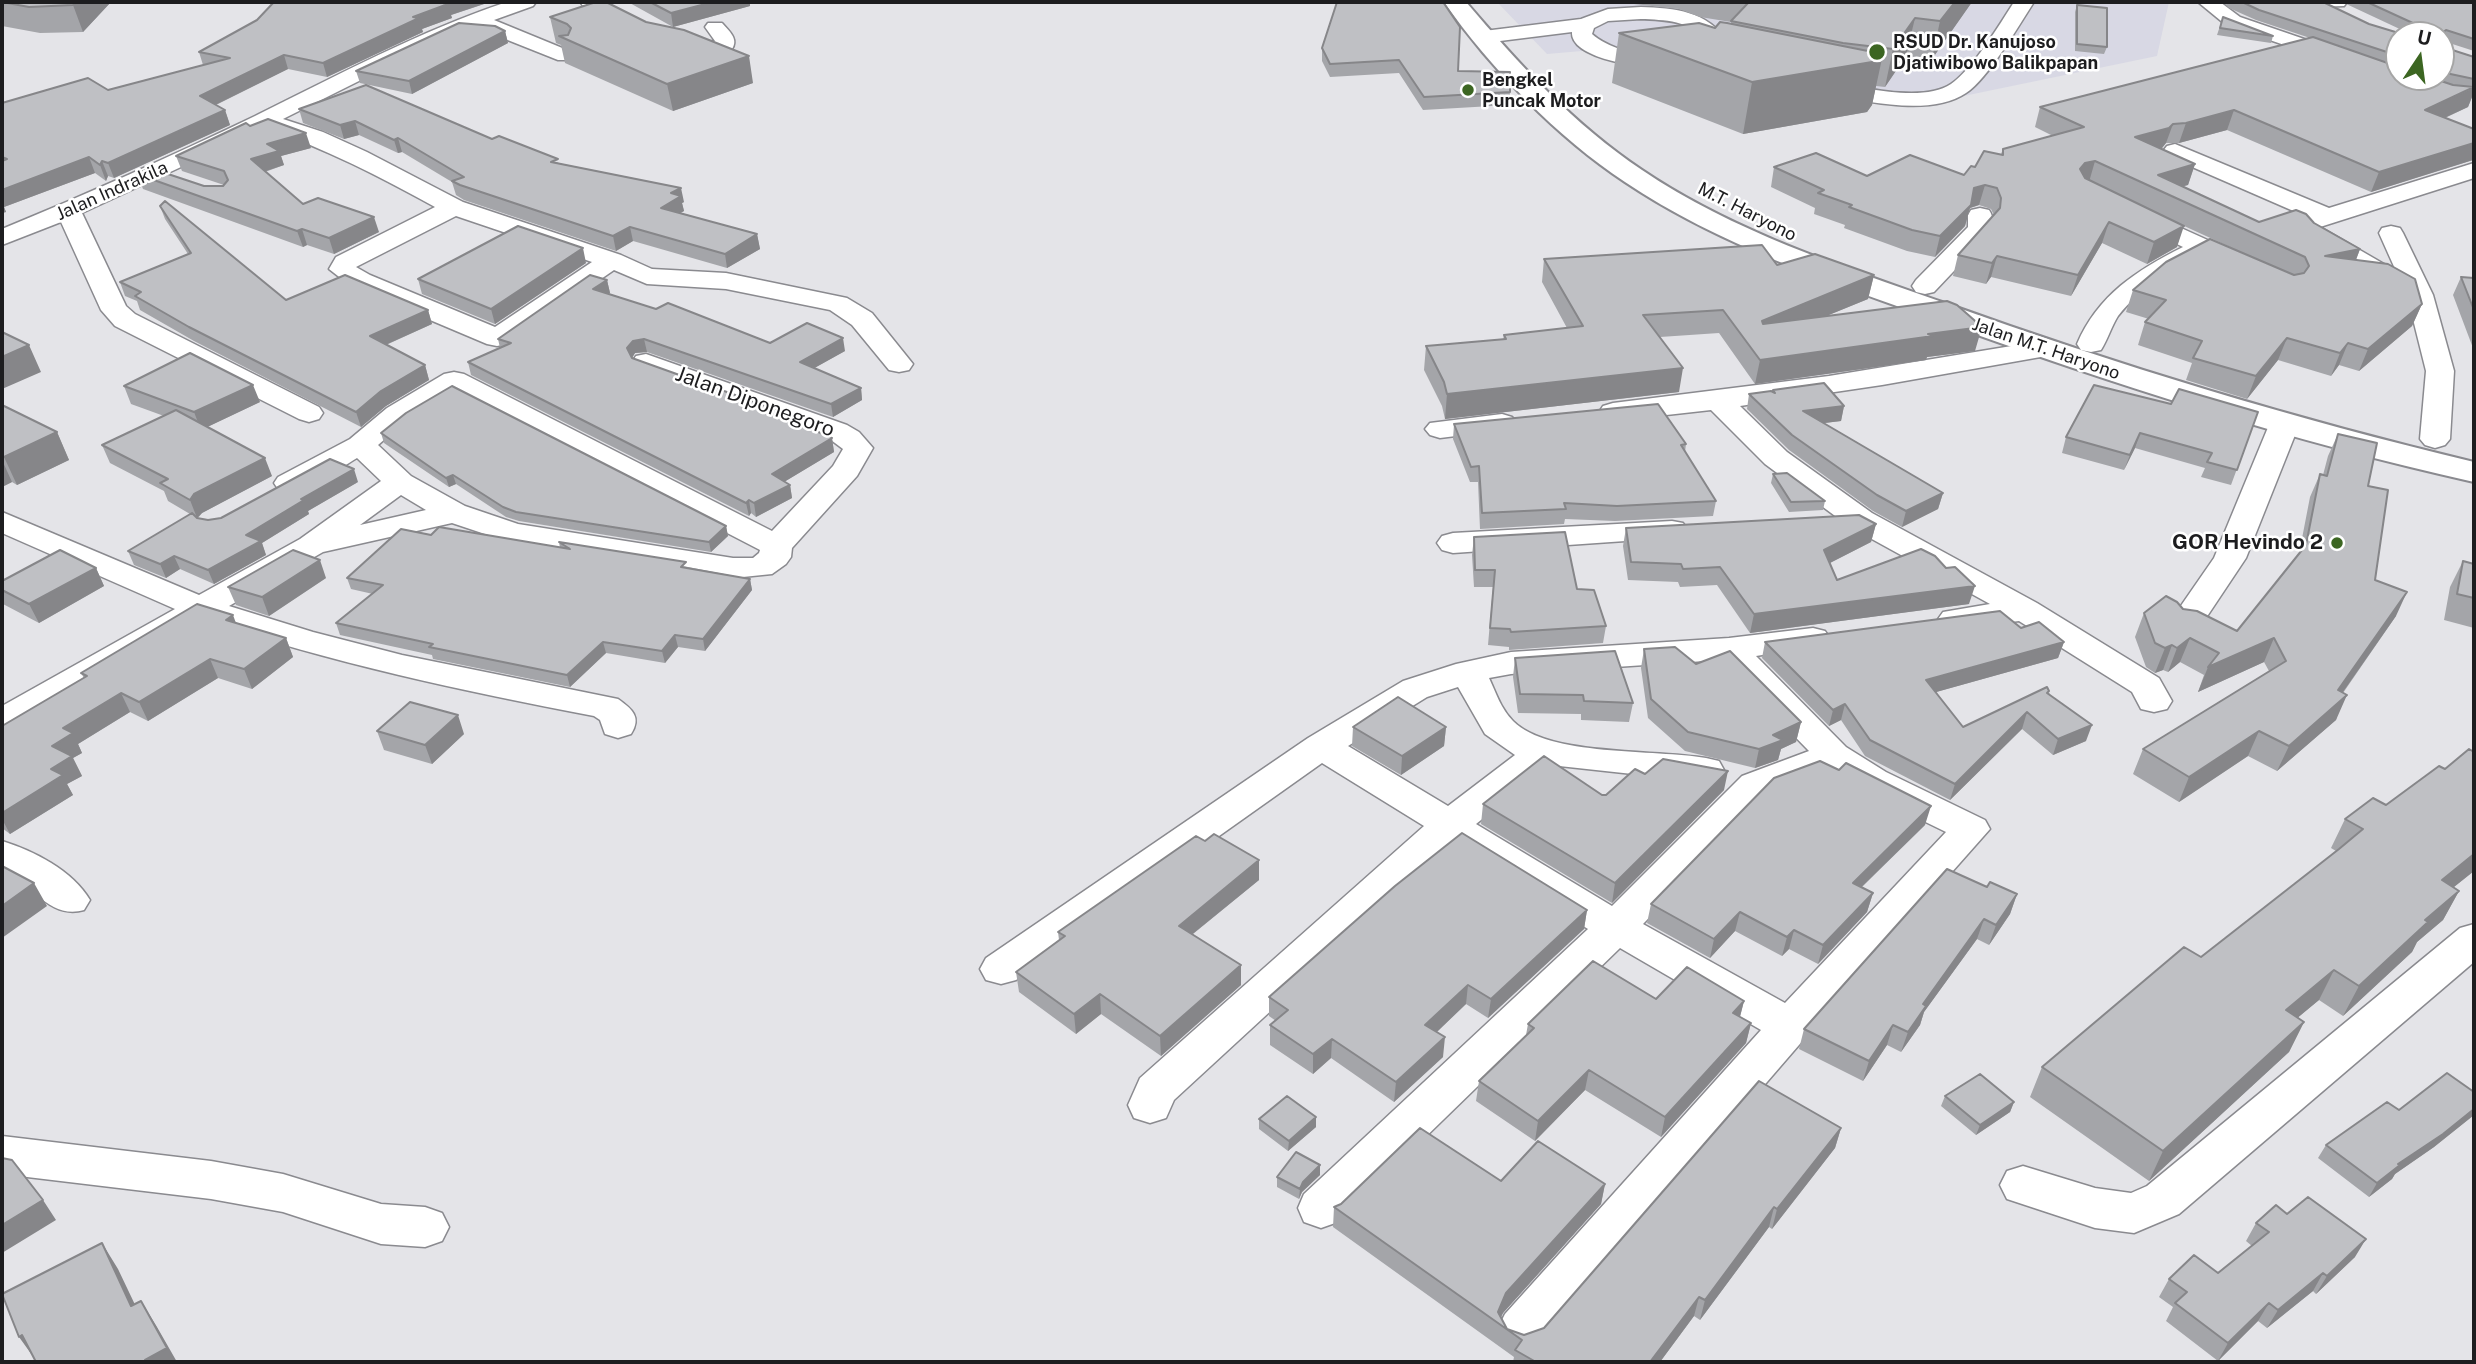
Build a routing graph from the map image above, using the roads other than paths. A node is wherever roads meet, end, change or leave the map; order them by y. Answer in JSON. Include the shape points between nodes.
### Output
{"nodes":[{"id":1,"x":526,"y":2,"type":"edge"},
{"id":2,"x":590,"y":2,"type":"edge"},
{"id":3,"x":1455,"y":2,"type":"edge"},
{"id":4,"x":2024,"y":2,"type":"edge"},
{"id":5,"x":2208,"y":2,"type":"edge"},
{"id":6,"x":2321,"y":2,"type":"edge"},
{"id":7,"x":2337,"y":2,"type":"edge"},
{"id":8,"x":1569,"y":9,"type":"dead end"},
{"id":9,"x":2352,"y":17,"type":"edge"},
{"id":10,"x":474,"y":19,"type":"junction"},
{"id":11,"x":715,"y":27,"type":"dead end"},
{"id":12,"x":1502,"y":33,"type":"junction"},
{"id":13,"x":1586,"y":34,"type":"junction"},
{"id":14,"x":565,"y":56,"type":"edge"},
{"id":15,"x":1688,"y":59,"type":"junction"},
{"id":16,"x":2354,"y":63,"type":"edge"},
{"id":17,"x":1728,"y":67,"type":"edge"},
{"id":18,"x":1808,"y":84,"type":"edge"},
{"id":19,"x":264,"y":120,"type":"junction"},
{"id":20,"x":2175,"y":150,"type":"dead end"},
{"id":21,"x":2474,"y":170,"type":"edge"},
{"id":22,"x":155,"y":172,"type":"junction"},
{"id":23,"x":181,"y":181,"type":"edge"},
{"id":24,"x":454,"y":207,"type":"junction"},
{"id":25,"x":2122,"y":208,"type":"edge"},
{"id":26,"x":69,"y":212,"type":"junction"},
{"id":27,"x":1980,"y":215,"type":"dead end"},
{"id":28,"x":2327,"y":216,"type":"junction"},
{"id":29,"x":2392,"y":233,"type":"dead end"},
{"id":30,"x":2,"y":238,"type":"edge"},
{"id":31,"x":612,"y":260,"type":"junction"},
{"id":32,"x":1924,"y":286,"type":"junction"},
{"id":33,"x":2420,"y":295,"type":"junction"},
{"id":34,"x":2024,"y":321,"type":"joint"},
{"id":35,"x":2091,"y":344,"type":"junction"},
{"id":36,"x":2042,"y":349,"type":"junction"},
{"id":37,"x":646,"y":362,"type":"edge"},
{"id":38,"x":899,"y":364,"type":"dead end"},
{"id":39,"x":1719,"y":401,"type":"junction"},
{"id":40,"x":309,"y":412,"type":"dead end"},
{"id":41,"x":1586,"y":414,"type":"edge"},
{"id":42,"x":1533,"y":419,"type":"edge"},
{"id":43,"x":2284,"y":425,"type":"junction"},
{"id":44,"x":1440,"y":429,"type":"dead end"},
{"id":45,"x":2435,"y":439,"type":"junction"},
{"id":46,"x":360,"y":445,"type":"junction"},
{"id":47,"x":2474,"y":449,"type":"edge"},
{"id":48,"x":2474,"y":472,"type":"edge"},
{"id":49,"x":400,"y":482,"type":"junction"},
{"id":50,"x":263,"y":496,"type":"edge"},
{"id":51,"x":454,"y":513,"type":"junction"},
{"id":52,"x":1861,"y":520,"type":"junction"},
{"id":53,"x":2,"y":522,"type":"edge"},
{"id":54,"x":1820,"y":522,"type":"edge"},
{"id":55,"x":1698,"y":529,"type":"edge"},
{"id":56,"x":1453,"y":543,"type":"dead end"},
{"id":57,"x":311,"y":546,"type":"junction"},
{"id":58,"x":775,"y":546,"type":"junction"},
{"id":59,"x":200,"y":607,"type":"junction"},
{"id":60,"x":2025,"y":610,"type":"junction"},
{"id":61,"x":1931,"y":622,"type":"edge"},
{"id":62,"x":2186,"y":623,"type":"edge"},
{"id":63,"x":1850,"y":633,"type":"edge"},
{"id":64,"x":1729,"y":649,"type":"junction"},
{"id":65,"x":1468,"y":672,"type":"junction"},
{"id":66,"x":2154,"y":701,"type":"dead end"},
{"id":67,"x":2,"y":721,"type":"edge"},
{"id":68,"x":618,"y":726,"type":"dead end"},
{"id":69,"x":1321,"y":746,"type":"junction"},
{"id":70,"x":1542,"y":753,"type":"junction"},
{"id":71,"x":1833,"y":756,"type":"junction"},
{"id":72,"x":1755,"y":785,"type":"junction"},
{"id":73,"x":1448,"y":826,"type":"junction"},
{"id":74,"x":2,"y":855,"type":"edge"},
{"id":75,"x":69,"y":900,"type":"dead end"},
{"id":76,"x":1616,"y":927,"type":"junction"},
{"id":77,"x":2474,"y":939,"type":"edge"},
{"id":78,"x":1001,"y":969,"type":"dead end"},
{"id":79,"x":1790,"y":1026,"type":"junction"},
{"id":80,"x":1150,"y":1105,"type":"dead end"},
{"id":81,"x":2,"y":1155,"type":"edge"},
{"id":82,"x":2023,"y":1185,"type":"dead end"},
{"id":83,"x":1321,"y":1208,"type":"dead end"},
{"id":84,"x":425,"y":1227,"type":"dead end"},
{"id":85,"x":1522,"y":1330,"type":"dead end"}],
"edges":[{"from":1,"to":10,"type":"street","name":"Jalan Indrakila"},
{"from":2,"to":11,"type":"street","via":[[620,22],[690,51],[725,45]]},
{"from":3,"to":12,"type":"highway","name":"Jalan M.T. Haryono"},
{"from":4,"to":18,"type":"street","via":[[1959,88],[1930,96],[1889,97]]},
{"from":5,"to":16,"type":"street","via":[[2233,21]]},
{"from":6,"to":7,"type":"street"},
{"from":6,"to":9,"type":"street"},
{"from":8,"to":13,"type":"street"},
{"from":10,"to":14,"type":"street"},
{"from":10,"to":19,"type":"street","name":"Jalan Indrakila"},
{"from":12,"to":13,"type":"street"},
{"from":12,"to":32,"type":"highway","name":"M.T. Haryono","via":[[1592,116],[1685,179],[1802,240]]},
{"from":12,"to":36,"type":"highway","name":"Jalan M.T. Haryono","via":[[1532,92],[1564,123],[1599,152],[1679,203],[1725,228],[1821,268]]},
{"from":13,"to":15,"type":"street","via":[[1612,55],[1650,62]]},
{"from":13,"to":15,"type":"street","via":[[1604,17],[1630,13],[1689,20],[1717,41],[1704,55]]},
{"from":15,"to":17,"type":"street"},
{"from":19,"to":22,"type":"street","name":"Jalan Indrakila"},
{"from":19,"to":24,"type":"street","via":[[359,157]]},
{"from":20,"to":28,"type":"street"},
{"from":21,"to":28,"type":"street"},
{"from":22,"to":23,"type":"street"},
{"from":22,"to":26,"type":"street","name":"Jalan Indrakila"},
{"from":24,"to":31,"type":"street"},
{"from":24,"to":31,"type":"street","via":[[345,262],[342,269],[360,281],[497,338]]},
{"from":25,"to":35,"type":"street","via":[[2214,252],[2146,276],[2128,290]]},
{"from":26,"to":30,"type":"street","name":"Jalan Indrakila"},
{"from":26,"to":40,"type":"street","via":[[114,310],[125,320]]},
{"from":27,"to":32,"type":"street","via":[[1980,229]]},
{"from":28,"to":33,"type":"street","via":[[2310,222],[2308,231]]},
{"from":29,"to":33,"type":"street"},
{"from":31,"to":38,"type":"street","via":[[647,276],[726,281],[838,304],[862,319]]},
{"from":32,"to":34,"type":"highway","name":"M.T. Haryono"},
{"from":33,"to":45,"type":"street","via":[[2440,371]]},
{"from":34,"to":35,"type":"highway","name":"Jalan M.T. Haryono"},
{"from":35,"to":45,"type":"highway","name":"Jalan M.T. Haryono","via":[[2229,386]]},
{"from":36,"to":39,"type":"street"},
{"from":36,"to":43,"type":"highway","name":"Jalan M.T. Haryono"},
{"from":37,"to":58,"type":"street","name":"Jalan Diponegoro","via":[[837,431],[858,448],[846,470]]},
{"from":39,"to":41,"type":"street"},
{"from":39,"to":52,"type":"street","via":[[1776,458]]},
{"from":42,"to":44,"type":"street"},
{"from":43,"to":48,"type":"highway","name":"Jalan M.T. Haryono"},
{"from":43,"to":62,"type":"street","via":[[2230,558]]},
{"from":45,"to":47,"type":"highway","name":"Jalan M.T. Haryono"},
{"from":46,"to":49,"type":"street"},
{"from":46,"to":50,"type":"street"},
{"from":46,"to":58,"type":"street","via":[[397,414],[454,380]]},
{"from":49,"to":51,"type":"street"},
{"from":49,"to":57,"type":"street"},
{"from":51,"to":57,"type":"street"},
{"from":51,"to":58,"type":"street","via":[[512,533],[733,568],[752,569],[768,563],[775,557]]},
{"from":52,"to":54,"type":"street"},
{"from":52,"to":60,"type":"street"},
{"from":53,"to":59,"type":"street"},
{"from":55,"to":56,"type":"street"},
{"from":57,"to":59,"type":"street"},
{"from":59,"to":67,"type":"street"},
{"from":59,"to":68,"type":"street","via":[[352,653],[606,707],[618,716]]},
{"from":60,"to":61,"type":"street"},
{"from":60,"to":66,"type":"street","via":[[2147,686]]},
{"from":63,"to":64,"type":"street"},
{"from":64,"to":65,"type":"street","via":[[1577,657]]},
{"from":64,"to":71,"type":"street"},
{"from":65,"to":69,"type":"street","via":[[1406,694]]},
{"from":65,"to":70,"type":"street","via":[[1501,731]]},
{"from":69,"to":73,"type":"street"},
{"from":69,"to":78,"type":"street"},
{"from":70,"to":72,"type":"street","via":[[1681,765]]},
{"from":70,"to":73,"type":"street"},
{"from":71,"to":72,"type":"street"},
{"from":71,"to":79,"type":"street","via":[[1970,829]]},
{"from":72,"to":76,"type":"street"},
{"from":73,"to":76,"type":"street"},
{"from":73,"to":80,"type":"street","via":[[1156,1090]]},
{"from":74,"to":75,"type":"street","via":[[30,867]]},
{"from":76,"to":79,"type":"street"},
{"from":76,"to":83,"type":"street"},
{"from":77,"to":82,"type":"street","via":[[2163,1200],[2134,1213],[2095,1209]]},
{"from":79,"to":85,"type":"street"},
{"from":81,"to":84,"type":"street","via":[[211,1180],[283,1193],[381,1224]]}]}
